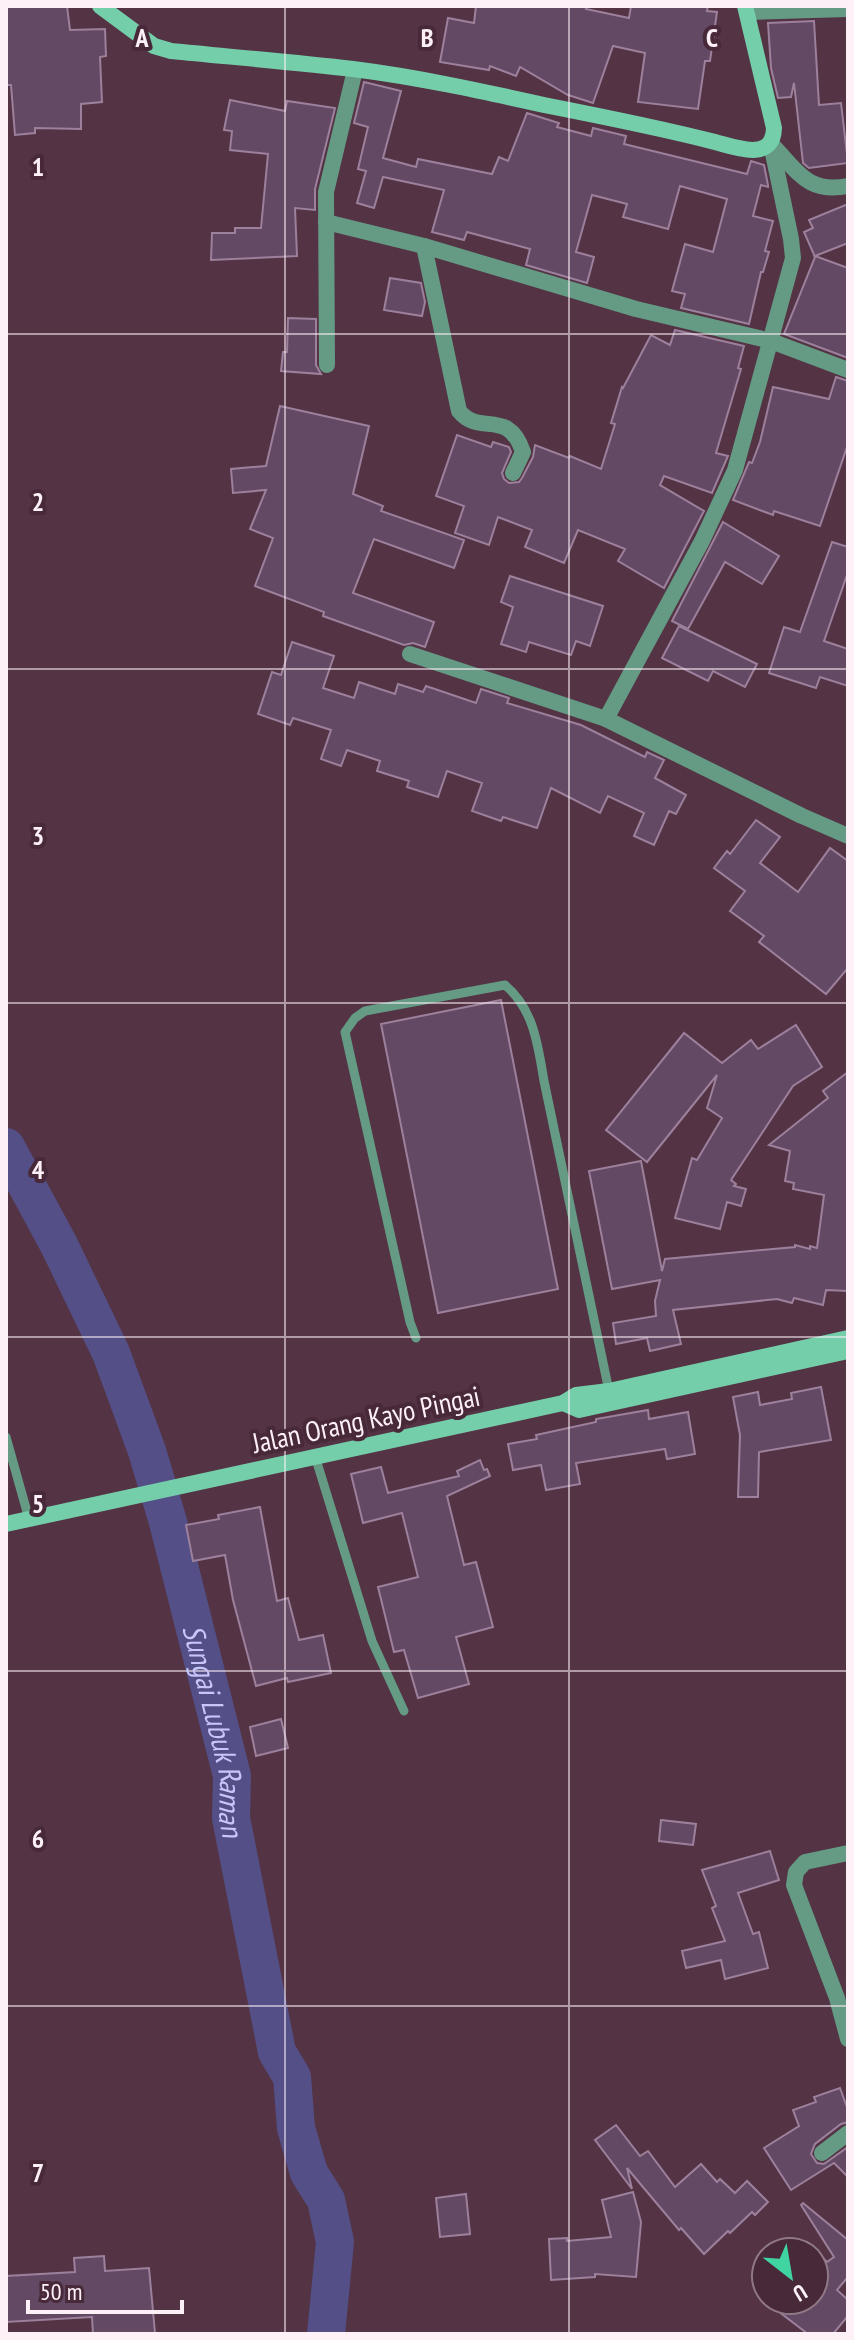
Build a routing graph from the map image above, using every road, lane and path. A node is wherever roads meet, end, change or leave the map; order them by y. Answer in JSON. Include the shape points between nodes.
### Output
{"nodes":[{"id":1,"x":100,"y":6,"type":"edge"},
{"id":2,"x":746,"y":9,"type":"edge"},
{"id":3,"x":848,"y":9,"type":"edge"},
{"id":4,"x":355,"y":70,"type":"junction"},
{"id":5,"x":771,"y":144,"type":"junction"},
{"id":6,"x":848,"y":186,"type":"edge"},
{"id":7,"x":326,"y":222,"type":"junction"},
{"id":8,"x":424,"y":246,"type":"junction"},
{"id":9,"x":771,"y":341,"type":"junction"},
{"id":10,"x":327,"y":365,"type":"dead end"},
{"id":11,"x":848,"y":370,"type":"edge"},
{"id":12,"x":513,"y":473,"type":"dead end"},
{"id":13,"x":410,"y":654,"type":"dead end"},
{"id":14,"x":606,"y":719,"type":"junction"},
{"id":15,"x":848,"y":836,"type":"edge"},
{"id":16,"x":416,"y":1338,"type":"dead end"},
{"id":17,"x":848,"y":1338,"type":"edge"},
{"id":18,"x":848,"y":1351,"type":"edge"},
{"id":19,"x":609,"y":1391,"type":"junction"},
{"id":20,"x":563,"y":1403,"type":"junction"},
{"id":21,"x":6,"y":1437,"type":"edge"},
{"id":22,"x":315,"y":1456,"type":"junction"},
{"id":23,"x":29,"y":1519,"type":"junction"},
{"id":24,"x":6,"y":1524,"type":"edge"},
{"id":25,"x":404,"y":1711,"type":"dead end"},
{"id":26,"x":848,"y":1853,"type":"edge"},
{"id":27,"x":848,"y":2039,"type":"edge"},
{"id":28,"x":848,"y":2133,"type":"edge"},
{"id":29,"x":822,"y":2153,"type":"dead end"}],
"edges":[{"from":1,"to":4,"type":"main road","via":[[154,46],[171,51]]},
{"from":2,"to":3,"type":"street"},
{"from":2,"to":5,"type":"main road","via":[[774,128]]},
{"from":4,"to":5,"type":"main road","via":[[746,150]]},
{"from":4,"to":7,"type":"street","via":[[326,192]]},
{"from":5,"to":6,"type":"street","via":[[819,188]]},
{"from":5,"to":9,"type":"street","via":[[793,258]]},
{"from":7,"to":8,"type":"street"},
{"from":7,"to":10,"type":"street"},
{"from":8,"to":9,"type":"street","via":[[636,309]]},
{"from":8,"to":12,"type":"street","via":[[459,411],[476,423],[495,423],[512,432],[523,452]]},
{"from":9,"to":11,"type":"street"},
{"from":9,"to":14,"type":"street","via":[[735,470]]},
{"from":13,"to":14,"type":"street"},
{"from":14,"to":15,"type":"street"},
{"from":16,"to":19,"type":"lane","via":[[345,1032],[365,1011],[505,985],[521,1001],[537,1036]]},
{"from":17,"to":19,"type":"main road","name":"Jalan Orang Kayo Pingai"},
{"from":18,"to":20,"type":"main road","name":"Jalan Orang Kayo Pingai","via":[[579,1410]]},
{"from":19,"to":20,"type":"main road","name":"Jalan Orang Kayo Pingai","via":[[576,1395]]},
{"from":20,"to":22,"type":"main road","name":"Jalan Orang Kayo Pingai"},
{"from":21,"to":23,"type":"lane"},
{"from":22,"to":23,"type":"main road","name":"Jalan Orang Kayo Pingai"},
{"from":22,"to":25,"type":"lane","via":[[372,1641]]},
{"from":23,"to":24,"type":"main road","name":"Jalan Orang Kayo Pingai"},
{"from":26,"to":27,"type":"street","via":[[805,1862],[794,1885]]},
{"from":28,"to":29,"type":"street"}]}
